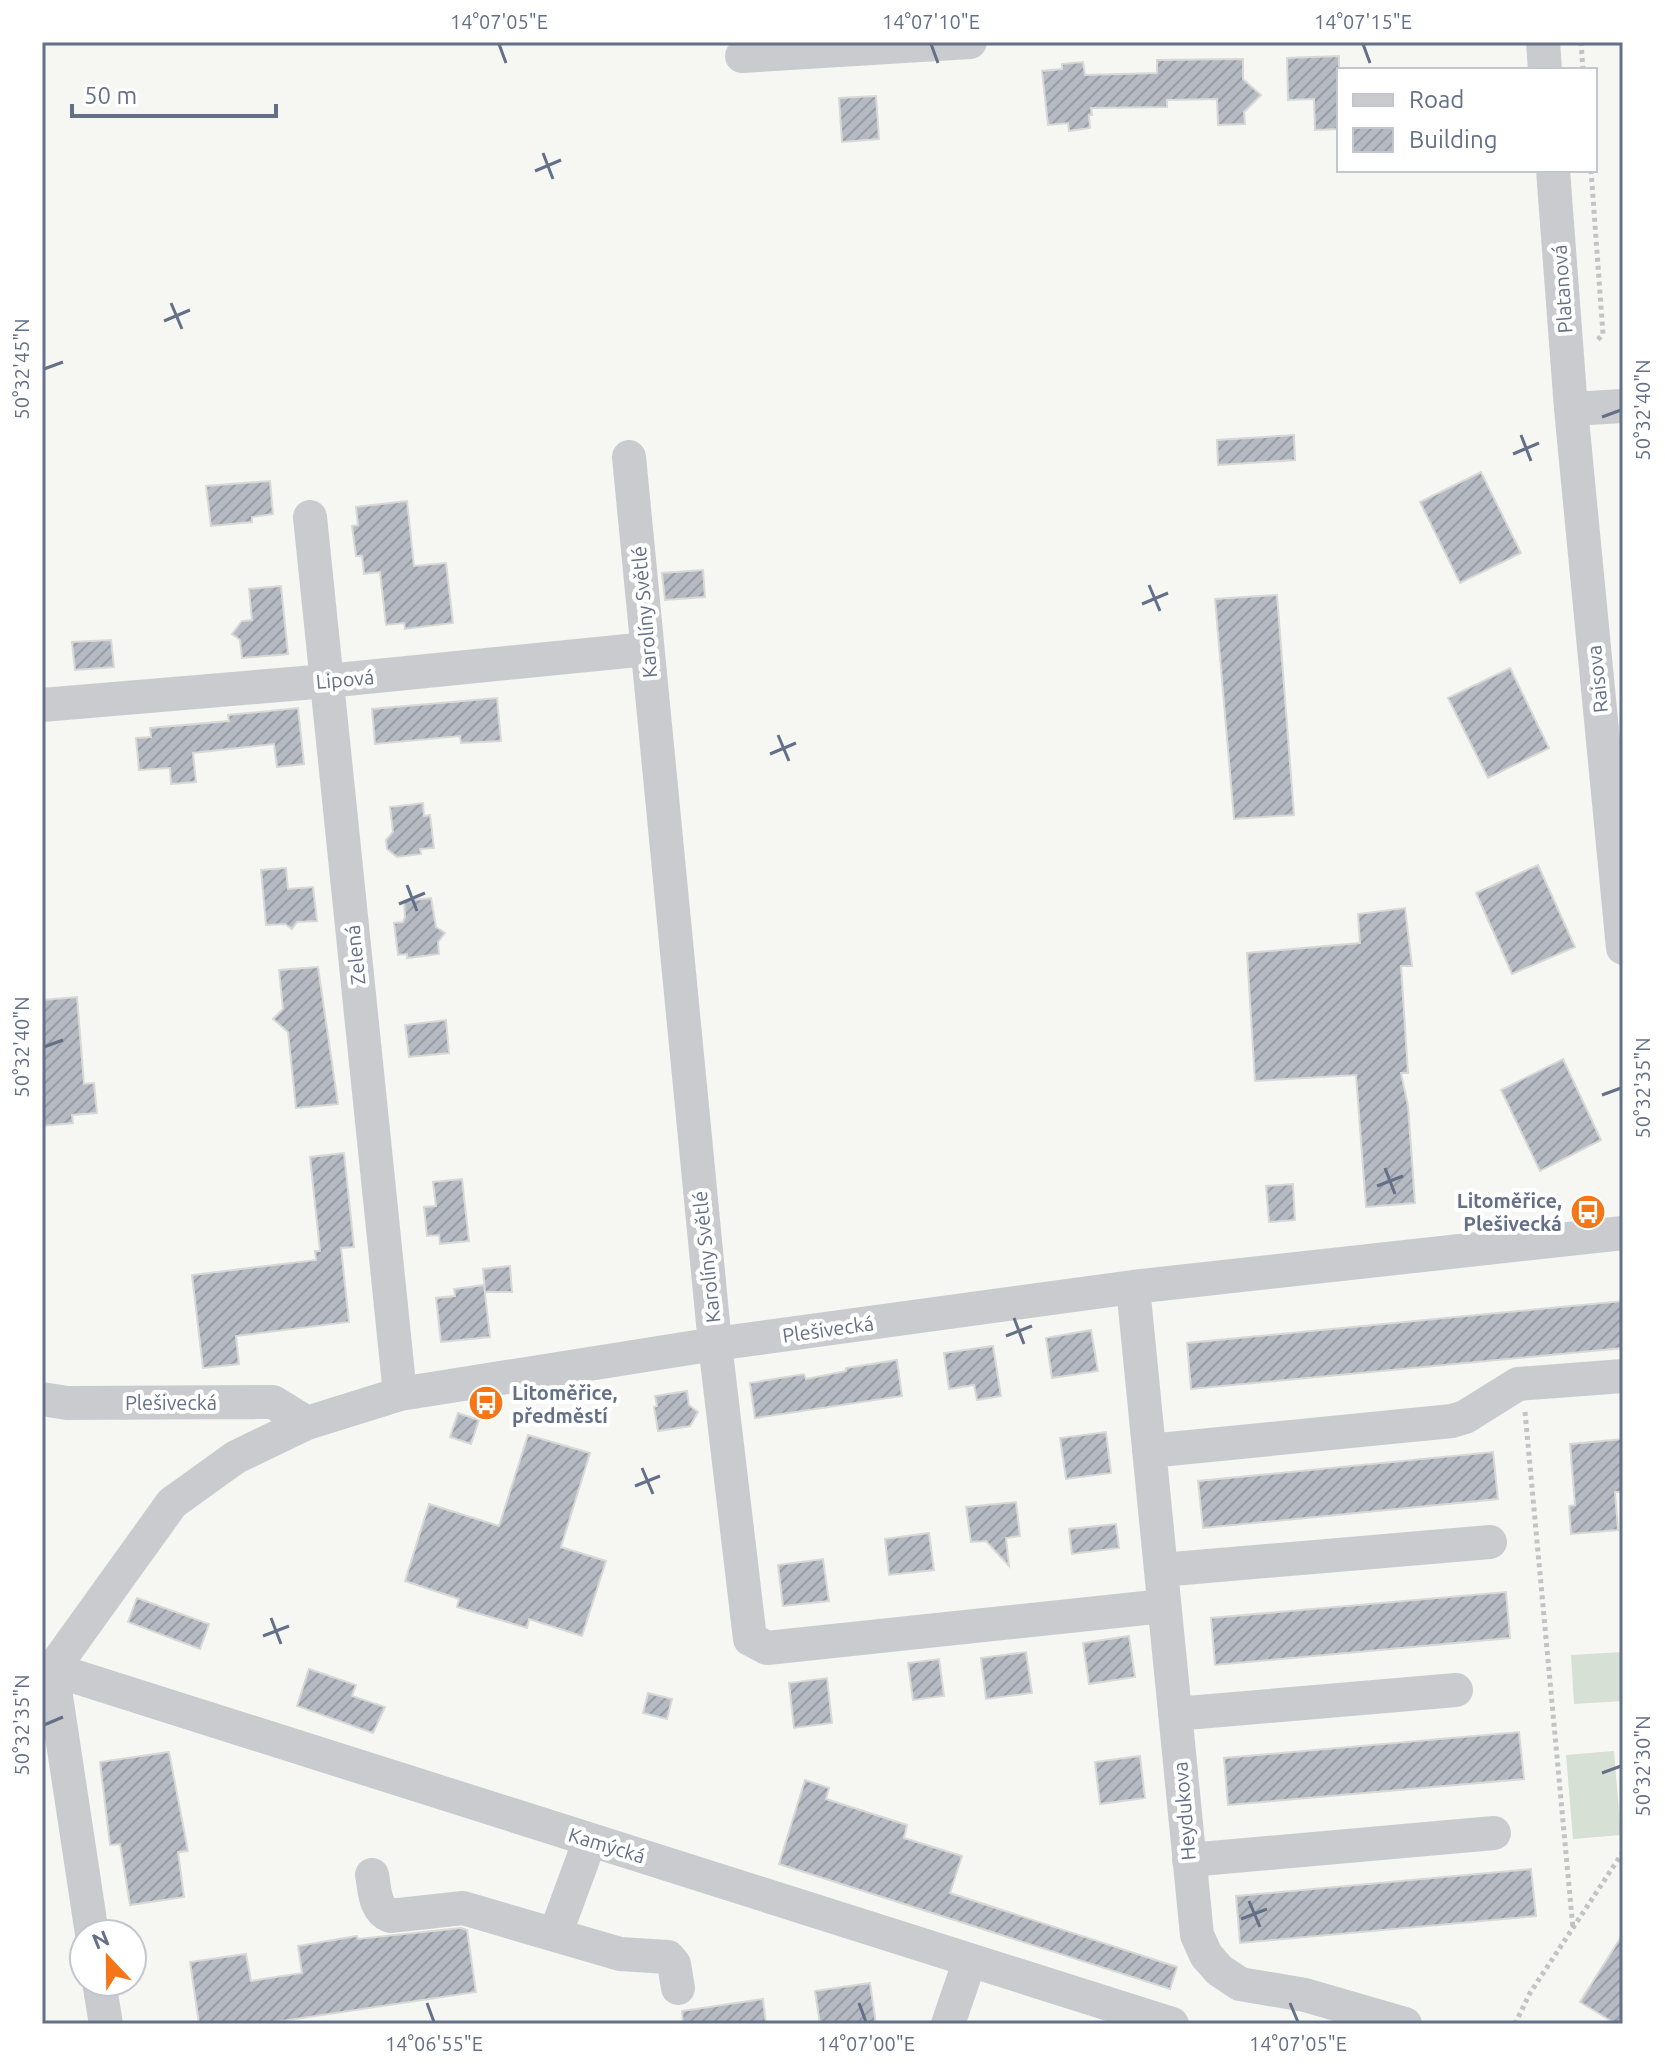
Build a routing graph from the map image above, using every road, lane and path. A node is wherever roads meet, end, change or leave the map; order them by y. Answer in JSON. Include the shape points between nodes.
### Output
{"nodes":[{"id":1,"x":970,"y":42,"type":"edge"},
{"id":2,"x":1543,"y":42,"type":"edge"},
{"id":3,"x":1581,"y":42,"type":"edge"},
{"id":4,"x":742,"y":56,"type":"dead end"},
{"id":5,"x":1545,"y":68,"type":"edge"},
{"id":6,"x":1583,"y":68,"type":"edge"},
{"id":7,"x":1553,"y":172,"type":"edge"},
{"id":8,"x":1623,"y":406,"type":"edge"},
{"id":9,"x":1571,"y":409,"type":"junction"},
{"id":10,"x":629,"y":457,"type":"dead end"},
{"id":11,"x":310,"y":517,"type":"dead end"},
{"id":12,"x":647,"y":649,"type":"junction"},
{"id":13,"x":327,"y":681,"type":"junction"},
{"id":14,"x":42,"y":705,"type":"edge"},
{"id":15,"x":1617,"y":812,"type":"edge"},
{"id":16,"x":1623,"y":948,"type":"edge"},
{"id":17,"x":1623,"y":1233,"type":"edge"},
{"id":18,"x":1133,"y":1287,"type":"junction"},
{"id":19,"x":715,"y":1344,"type":"junction"},
{"id":20,"x":1623,"y":1376,"type":"edge"},
{"id":21,"x":400,"y":1394,"type":"junction"},
{"id":22,"x":42,"y":1399,"type":"edge"},
{"id":23,"x":1525,"y":1410,"type":"dead end"},
{"id":24,"x":307,"y":1423,"type":"junction"},
{"id":25,"x":1149,"y":1451,"type":"junction"},
{"id":26,"x":1490,"y":1542,"type":"dead end"},
{"id":27,"x":1161,"y":1570,"type":"junction"},
{"id":28,"x":1164,"y":1606,"type":"junction"},
{"id":29,"x":45,"y":1669,"type":"edge"},
{"id":30,"x":1456,"y":1690,"type":"dead end"},
{"id":31,"x":1175,"y":1714,"type":"junction"},
{"id":32,"x":1494,"y":1833,"type":"dead end"},
{"id":33,"x":590,"y":1840,"type":"junction"},
{"id":34,"x":1623,"y":1852,"type":"edge"},
{"id":35,"x":1189,"y":1860,"type":"junction"},
{"id":36,"x":372,"y":1875,"type":"dead end"},
{"id":37,"x":89,"y":1918,"type":"edge"},
{"id":38,"x":1573,"y":1929,"type":"junction"},
{"id":39,"x":555,"y":1935,"type":"junction"},
{"id":40,"x":970,"y":1960,"type":"junction"},
{"id":41,"x":678,"y":1988,"type":"dead end"},
{"id":42,"x":102,"y":1998,"type":"edge"},
{"id":43,"x":106,"y":2024,"type":"edge"},
{"id":44,"x":948,"y":2024,"type":"edge"},
{"id":45,"x":1172,"y":2024,"type":"edge"},
{"id":46,"x":1405,"y":2024,"type":"edge"},
{"id":47,"x":1515,"y":2024,"type":"edge"}],
"edges":[{"from":1,"to":4,"type":"street"},
{"from":2,"to":5,"type":"street"},
{"from":3,"to":6,"type":"path"},
{"from":7,"to":9,"type":"street","name":"Platanová"},
{"from":8,"to":9,"type":"street"},
{"from":9,"to":15,"type":"street","name":"Raisova"},
{"from":10,"to":12,"type":"street","name":"Karolíny Světlé"},
{"from":11,"to":13,"type":"street","name":"Zelená"},
{"from":12,"to":13,"type":"street","name":"Lipová"},
{"from":12,"to":19,"type":"street","name":"Karolíny Světlé"},
{"from":13,"to":14,"type":"street","name":"Lipová"},
{"from":13,"to":21,"type":"street","name":"Zelená"},
{"from":15,"to":16,"type":"street","name":"Raisova"},
{"from":17,"to":18,"type":"street","name":"Plešivecká"},
{"from":18,"to":19,"type":"street","name":"Plešivecká"},
{"from":18,"to":25,"type":"street","name":"Heydukova"},
{"from":19,"to":21,"type":"street","name":"Plešivecká"},
{"from":19,"to":28,"type":"street","name":"Karolíny Světlé","via":[[750,1639],[767,1648]]},
{"from":20,"to":25,"type":"street","via":[[1518,1384],[1452,1421]]},
{"from":21,"to":24,"type":"street","name":"Plešivecká"},
{"from":22,"to":24,"type":"street","name":"Plešivecká","via":[[273,1402]]},
{"from":23,"to":38,"type":"path"},
{"from":24,"to":29,"type":"street","via":[[236,1457],[172,1503]]},
{"from":25,"to":27,"type":"street","name":"Heydukova"},
{"from":26,"to":27,"type":"street"},
{"from":27,"to":28,"type":"street","name":"Heydukova"},
{"from":28,"to":31,"type":"street","name":"Heydukova"},
{"from":29,"to":33,"type":"street","name":"Kamýcká"},
{"from":29,"to":37,"type":"street"},
{"from":30,"to":31,"type":"street"},
{"from":31,"to":35,"type":"street","name":"Heydukova"},
{"from":32,"to":35,"type":"street"},
{"from":33,"to":39,"type":"street"},
{"from":33,"to":40,"type":"street","name":"Kamýcká"},
{"from":34,"to":38,"type":"path"},
{"from":35,"to":46,"type":"street","name":"Heydukova","via":[[1197,1935],[1219,1970],[1240,1984],[1305,1995]]},
{"from":36,"to":39,"type":"street","via":[[378,1906],[390,1916],[463,1908]]},
{"from":38,"to":47,"type":"path"},
{"from":39,"to":41,"type":"street","via":[[620,1954],[668,1957]]},
{"from":40,"to":44,"type":"street"},
{"from":40,"to":45,"type":"street","name":"Kamýcká"},
{"from":42,"to":43,"type":"street"}]}
